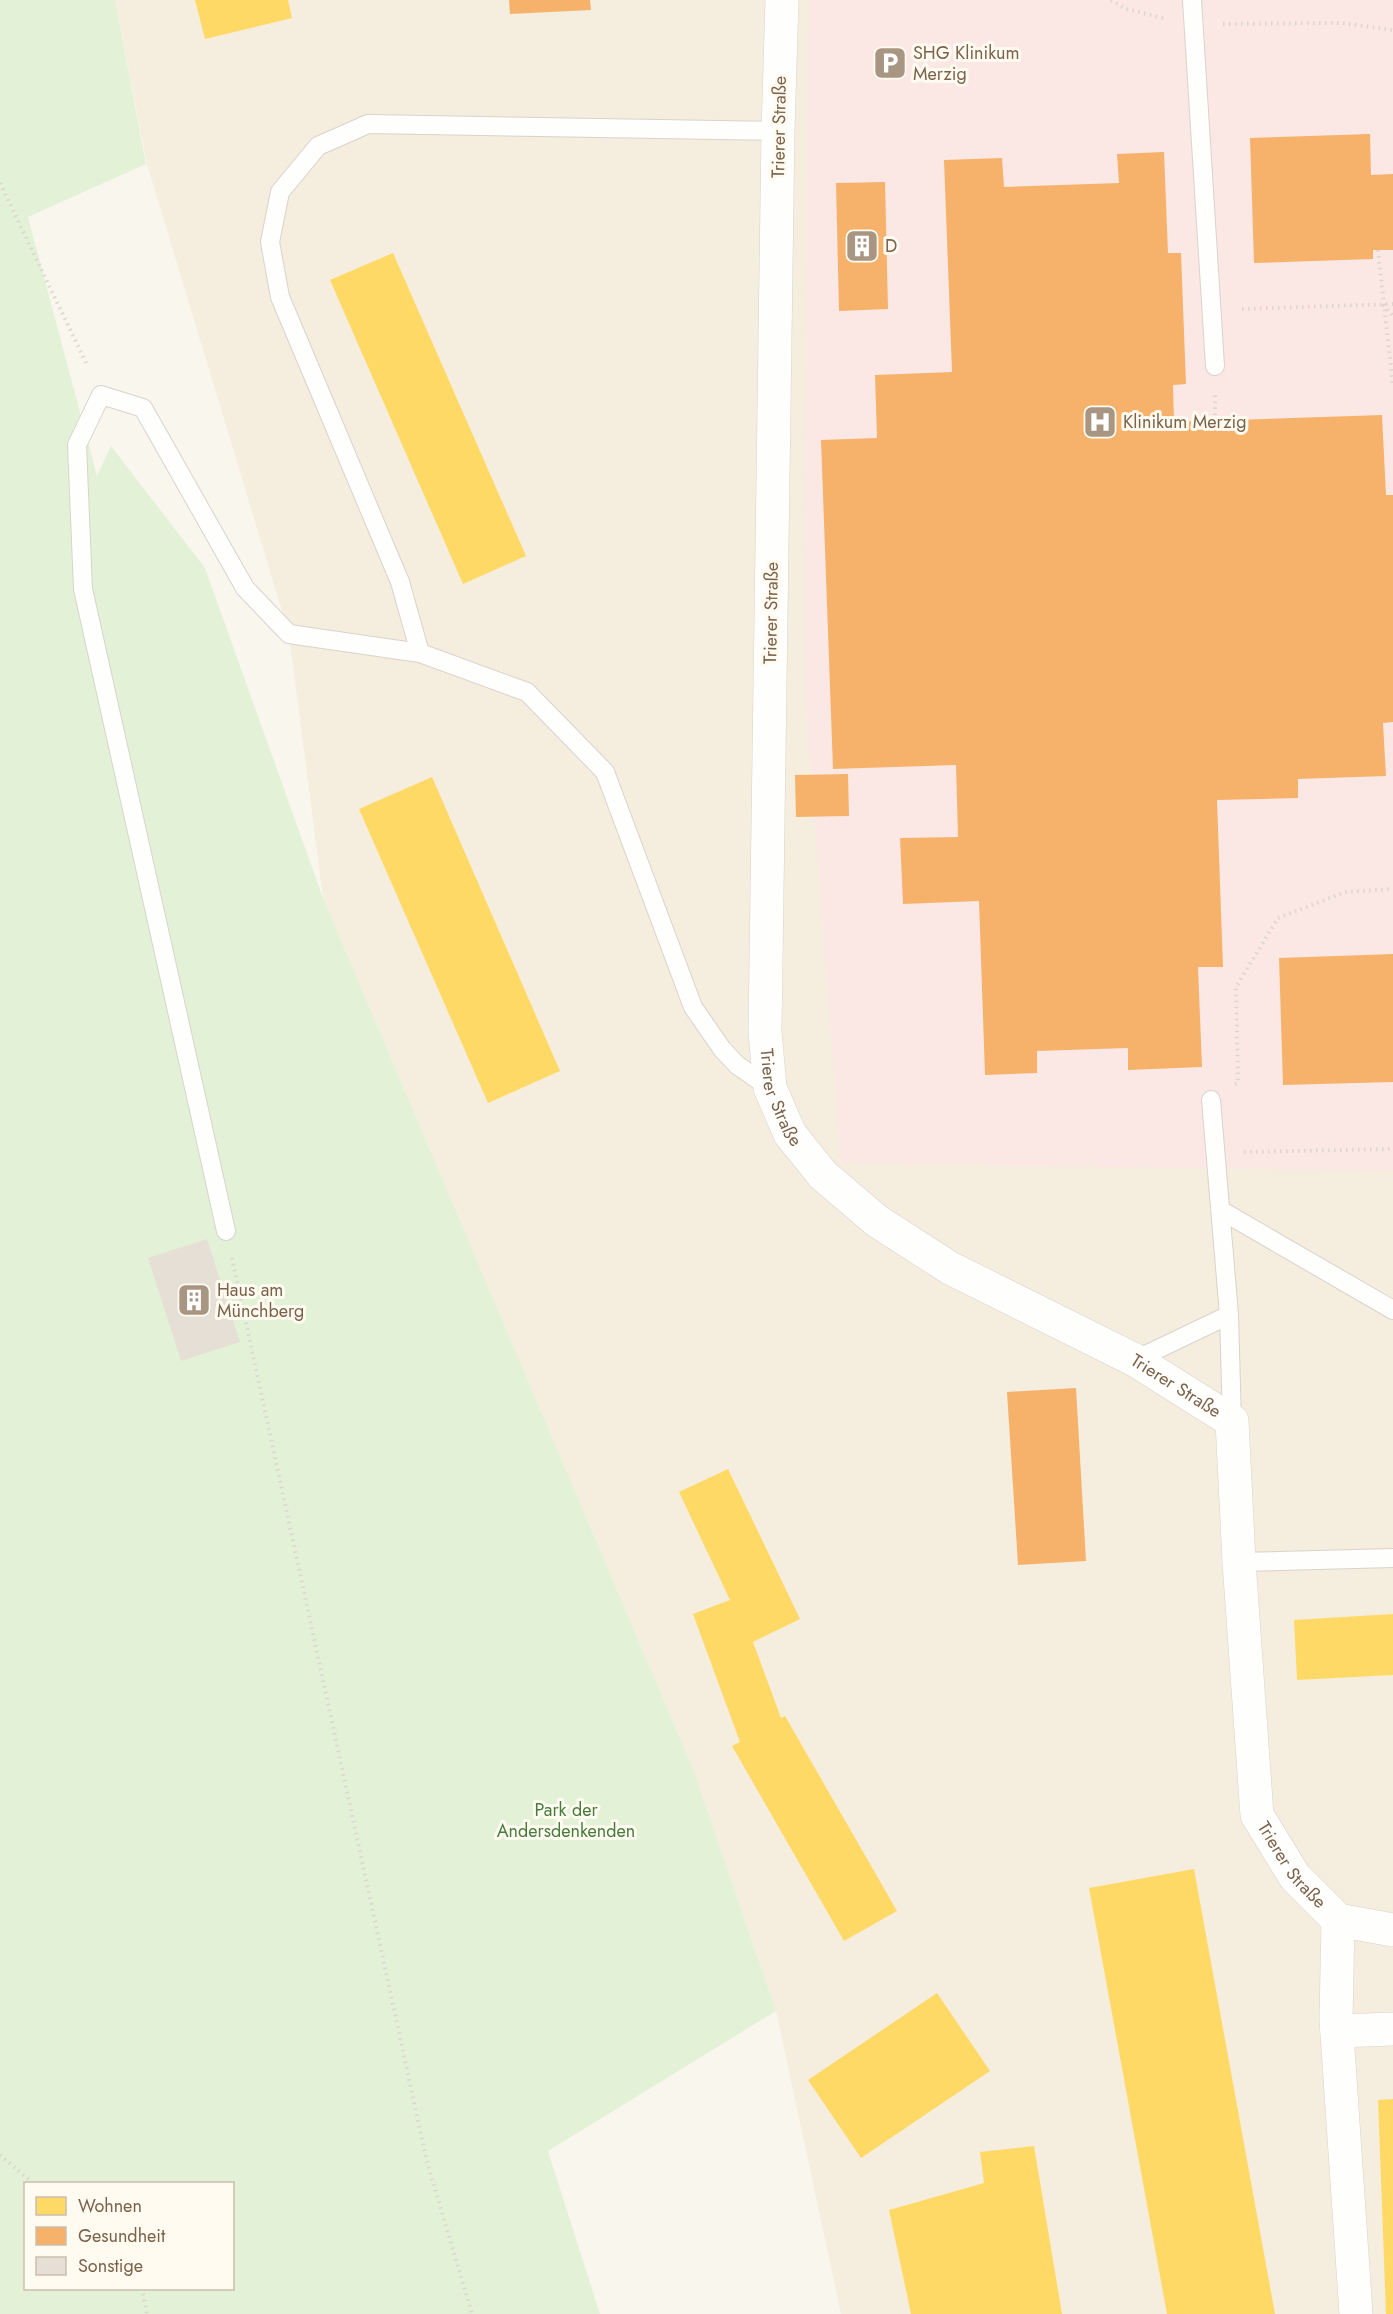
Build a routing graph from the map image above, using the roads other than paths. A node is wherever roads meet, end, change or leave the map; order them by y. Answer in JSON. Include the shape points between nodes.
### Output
{"nodes":[{"id":1,"x":783,"y":0,"type":"edge"},
{"id":2,"x":1192,"y":0,"type":"edge"},
{"id":3,"x":778,"y":131,"type":"junction"},
{"id":4,"x":1215,"y":366,"type":"dead end"},
{"id":5,"x":420,"y":653,"type":"junction"},
{"id":6,"x":770,"y":1088,"type":"junction"},
{"id":7,"x":1211,"y":1100,"type":"road end"},
{"id":8,"x":1222,"y":1211,"type":"junction"},
{"id":9,"x":226,"y":1231,"type":"road end"},
{"id":10,"x":1393,"y":1310,"type":"edge"},
{"id":11,"x":1229,"y":1315,"type":"junction"},
{"id":12,"x":1135,"y":1360,"type":"junction"},
{"id":13,"x":1232,"y":1421,"type":"junction"},
{"id":14,"x":1393,"y":1558,"type":"edge"},
{"id":15,"x":1239,"y":1562,"type":"junction"},
{"id":16,"x":1338,"y":1920,"type":"junction"},
{"id":17,"x":1393,"y":1930,"type":"edge"},
{"id":18,"x":1393,"y":2029,"type":"edge"},
{"id":19,"x":1337,"y":2031,"type":"junction"},
{"id":20,"x":1356,"y":2314,"type":"edge"}],
"edges":[{"from":1,"to":3,"type":"street","name":"Trierer Straße"},
{"from":2,"to":4,"type":"lane"},
{"from":3,"to":5,"type":"lane","via":[[368,124],[318,146],[280,192],[270,242],[280,297],[400,582]]},
{"from":3,"to":6,"type":"street","name":"Trierer Straße","via":[[765,1031]]},
{"from":5,"to":6,"type":"lane","via":[[527,692],[605,772],[693,1007],[737,1065]]},
{"from":5,"to":9,"type":"lane","via":[[289,634],[246,588],[143,408],[101,395],[77,445],[83,589]]},
{"from":6,"to":12,"type":"street","name":"Trierer Straße","via":[[790,1134],[823,1175],[877,1221],[950,1268]]},
{"from":7,"to":8,"type":"lane"},
{"from":8,"to":10,"type":"lane"},
{"from":8,"to":11,"type":"lane"},
{"from":11,"to":12,"type":"lane"},
{"from":11,"to":13,"type":"lane"},
{"from":12,"to":13,"type":"street","name":"Trierer Straße"},
{"from":13,"to":15,"type":"street","name":"Trierer Straße"},
{"from":14,"to":15,"type":"lane"},
{"from":15,"to":16,"type":"street","name":"Trierer Straße","via":[[1257,1815],[1295,1876]]},
{"from":16,"to":17,"type":"street","name":"Trierer Straße"},
{"from":16,"to":19,"type":"street","name":"Trierer Straße"},
{"from":18,"to":19,"type":"street"},
{"from":19,"to":20,"type":"street","name":"Trierer Straße"}]}
